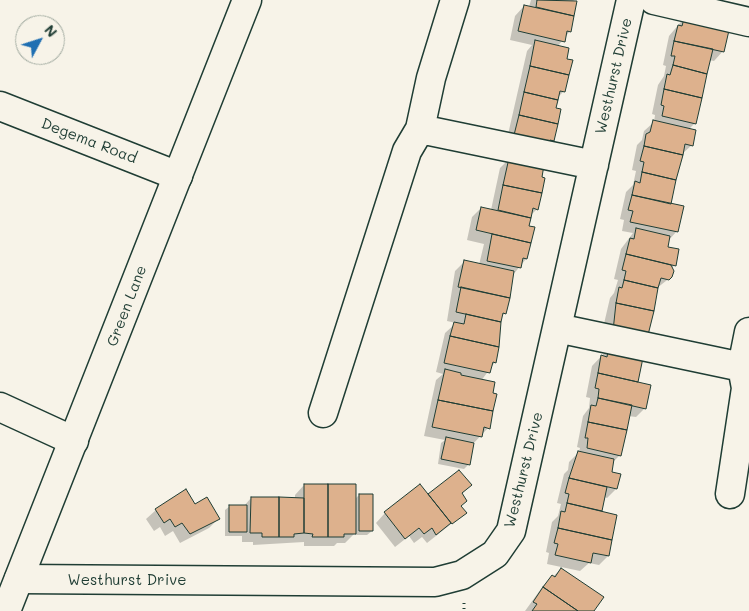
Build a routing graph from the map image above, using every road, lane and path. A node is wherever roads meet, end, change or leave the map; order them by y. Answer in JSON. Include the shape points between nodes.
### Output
{"nodes":[{"id":1,"x":247,"y":0,"type":"edge"},
{"id":2,"x":455,"y":0,"type":"edge"},
{"id":3,"x":631,"y":0,"type":"edge"},
{"id":4,"x":654,"y":0,"type":"edge"},
{"id":5,"x":749,"y":22,"type":"edge"},
{"id":6,"x":0,"y":106,"type":"edge"},
{"id":7,"x":420,"y":129,"type":"junction"},
{"id":8,"x":594,"y":165,"type":"junction"},
{"id":9,"x":178,"y":176,"type":"junction"},
{"id":10,"x":557,"y":328,"type":"junction"},
{"id":11,"x":749,"y":332,"type":"edge"},
{"id":12,"x":742,"y":367,"type":"junction"},
{"id":13,"x":0,"y":407,"type":"edge"},
{"id":14,"x":323,"y":413,"type":"dead end"},
{"id":15,"x":74,"y":440,"type":"junction"},
{"id":16,"x":730,"y":494,"type":"dead end"},
{"id":17,"x":19,"y":579,"type":"junction"},
{"id":18,"x":6,"y":611,"type":"edge"}],
"edges":[{"from":1,"to":9,"type":"street","name":"Green Lane"},
{"from":2,"to":7,"type":"street","via":[[431,78]]},
{"from":3,"to":8,"type":"street","name":"Westhurst Drive"},
{"from":4,"to":5,"type":"street"},
{"from":6,"to":9,"type":"street","name":"Degema Road"},
{"from":7,"to":8,"type":"street"},
{"from":7,"to":14,"type":"street","via":[[407,151]]},
{"from":8,"to":10,"type":"street","name":"Westhurst Drive"},
{"from":9,"to":15,"type":"street","name":"Green Lane"},
{"from":10,"to":12,"type":"street"},
{"from":10,"to":17,"type":"street","name":"Westhurst Drive","via":[[511,531],[495,554],[462,575],[435,582]]},
{"from":11,"to":12,"type":"street"},
{"from":12,"to":16,"type":"street","via":[[746,388]]},
{"from":13,"to":15,"type":"street"},
{"from":15,"to":17,"type":"street","name":"Green Lane"},
{"from":17,"to":18,"type":"street","name":"Green Lane"}]}
